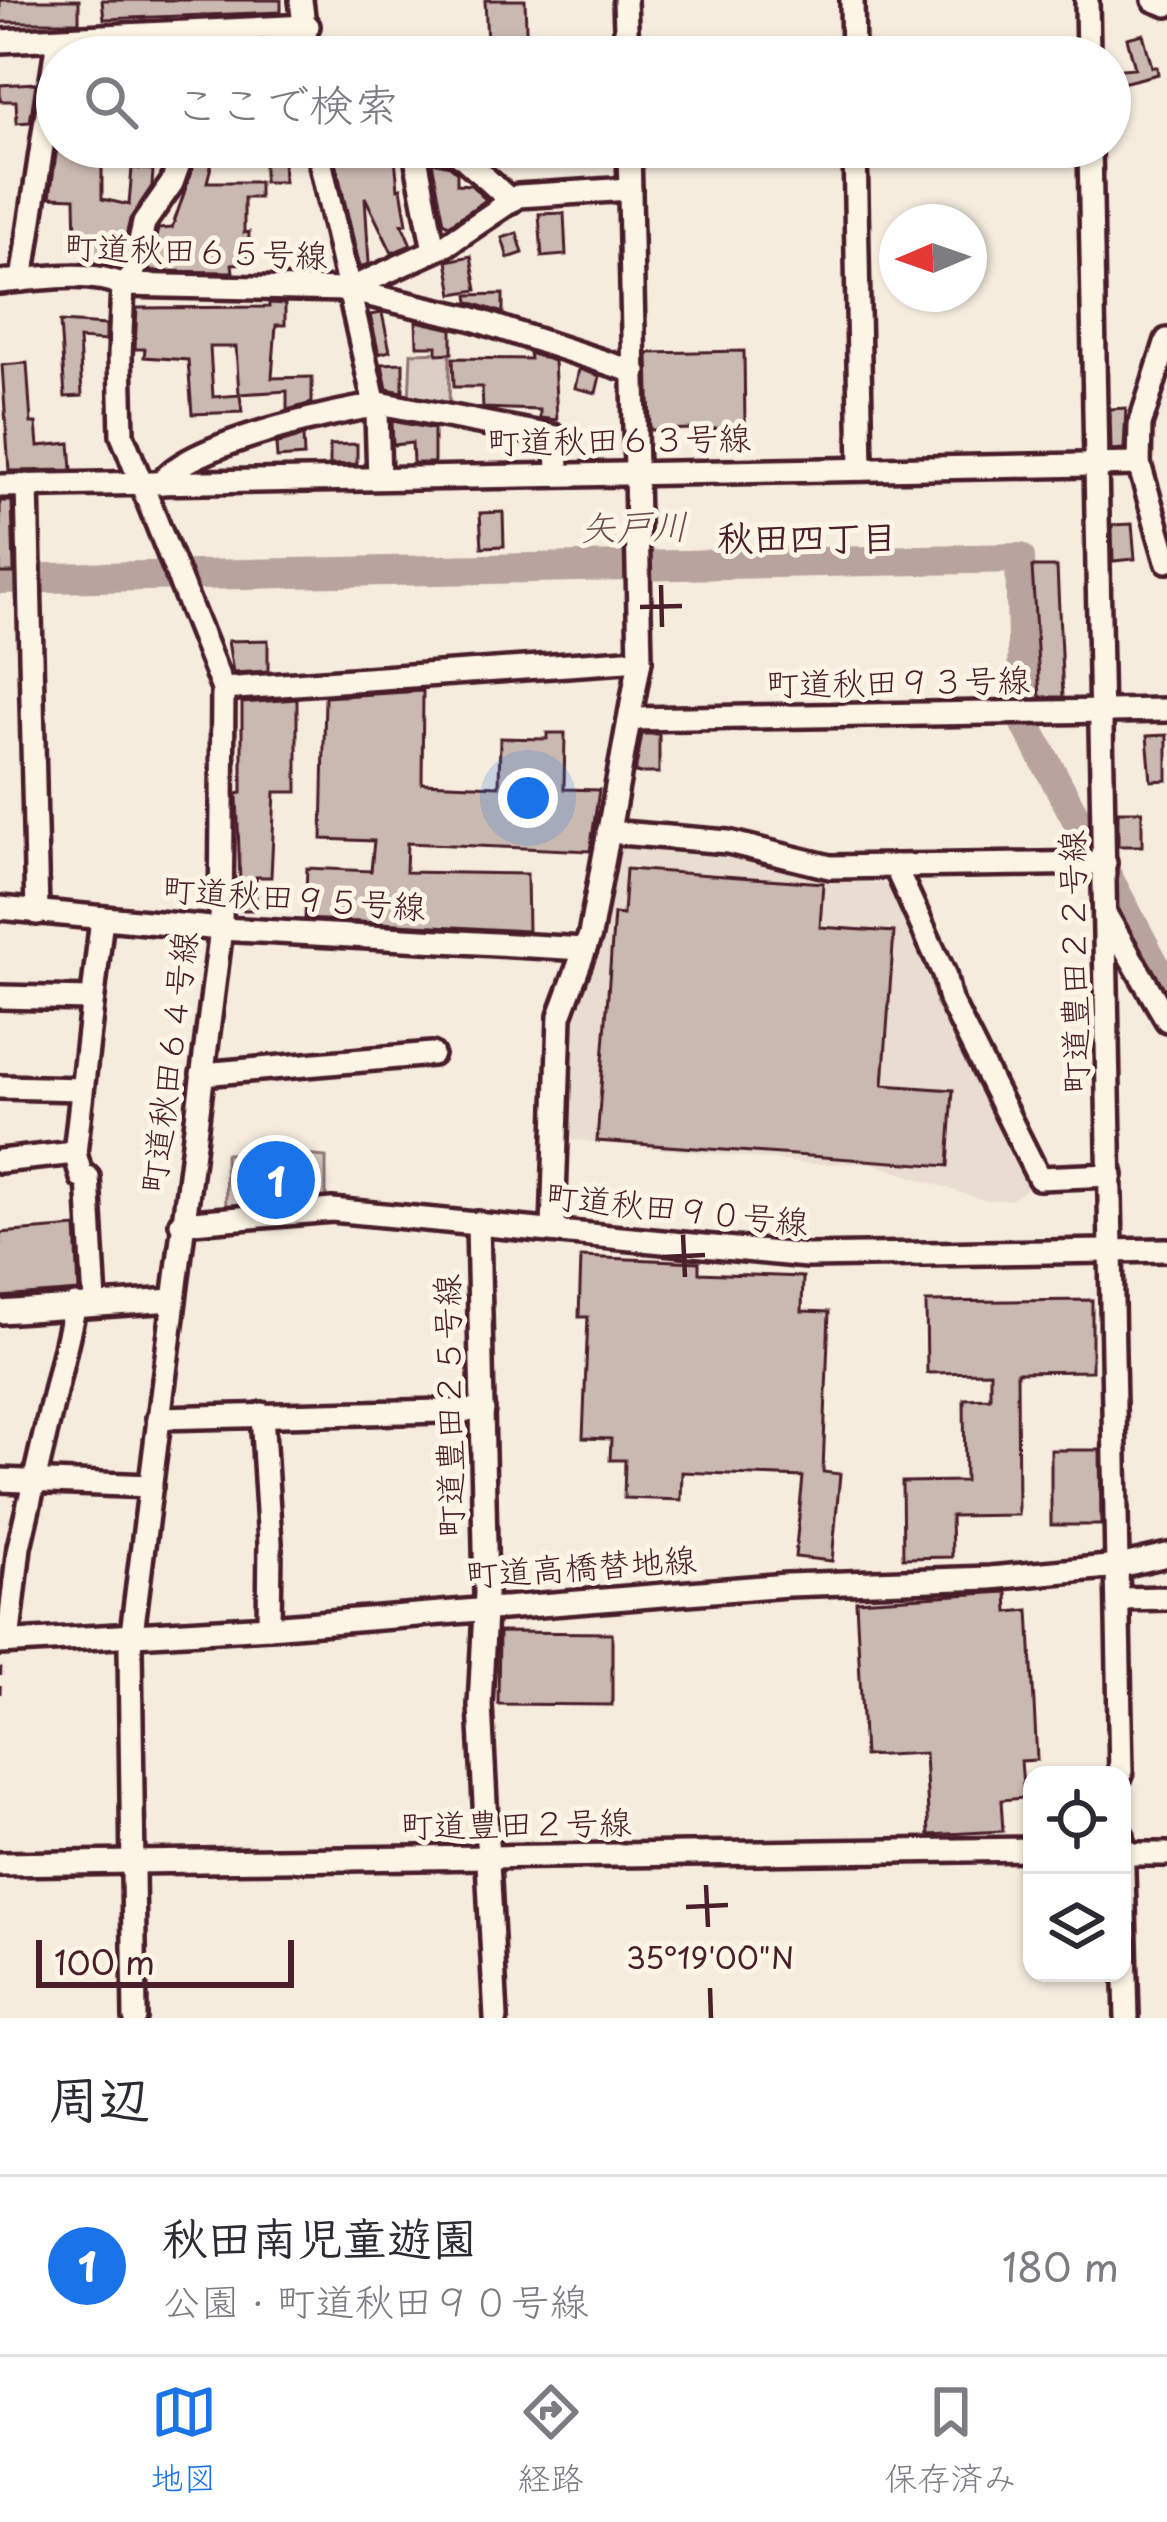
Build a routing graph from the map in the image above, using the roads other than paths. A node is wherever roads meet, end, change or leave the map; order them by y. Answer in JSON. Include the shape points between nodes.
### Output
{"nodes":[{"id":1,"x":302,"y":0,"type":"edge"},
{"id":2,"x":626,"y":0,"type":"edge"},
{"id":3,"x":851,"y":0,"type":"edge"},
{"id":4,"x":863,"y":0,"type":"edge"},
{"id":5,"x":1087,"y":0,"type":"edge"},
{"id":6,"x":1154,"y":0,"type":"edge"},
{"id":7,"x":1167,"y":5,"type":"edge"},
{"id":8,"x":308,"y":26,"type":"junction"},
{"id":9,"x":116,"y":36,"type":"edge"},
{"id":10,"x":308,"y":36,"type":"edge"},
{"id":11,"x":627,"y":36,"type":"edge"},
{"id":12,"x":852,"y":36,"type":"edge"},
{"id":13,"x":864,"y":36,"type":"edge"},
{"id":14,"x":1088,"y":36,"type":"edge"},
{"id":15,"x":36,"y":40,"type":"edge"},
{"id":16,"x":0,"y":41,"type":"edge"},
{"id":17,"x":36,"y":152,"type":"edge"},
{"id":18,"x":177,"y":168,"type":"edge"},
{"id":19,"x":321,"y":168,"type":"edge"},
{"id":20,"x":418,"y":168,"type":"edge"},
{"id":21,"x":474,"y":168,"type":"edge"},
{"id":22,"x":630,"y":168,"type":"edge"},
{"id":23,"x":855,"y":168,"type":"edge"},
{"id":24,"x":866,"y":168,"type":"edge"},
{"id":25,"x":1090,"y":168,"type":"edge"},
{"id":26,"x":630,"y":189,"type":"junction"},
{"id":27,"x":512,"y":201,"type":"junction"},
{"id":28,"x":434,"y":250,"type":"junction"},
{"id":29,"x":11,"y":281,"type":"edge"},
{"id":30,"x":123,"y":285,"type":"junction"},
{"id":31,"x":346,"y":290,"type":"junction"},
{"id":32,"x":1167,"y":340,"type":"edge"},
{"id":33,"x":635,"y":372,"type":"junction"},
{"id":34,"x":375,"y":404,"type":"junction"},
{"id":35,"x":1095,"y":464,"type":"junction"},
{"id":36,"x":1139,"y":464,"type":"junction"},
{"id":37,"x":866,"y":468,"type":"junction"},
{"id":38,"x":638,"y":472,"type":"junction"},
{"id":39,"x":558,"y":474,"type":"junction"},
{"id":40,"x":379,"y":478,"type":"junction"},
{"id":41,"x":152,"y":483,"type":"junction"},
{"id":42,"x":27,"y":485,"type":"junction"},
{"id":43,"x":0,"y":486,"type":"edge"},
{"id":44,"x":1167,"y":561,"type":"edge"},
{"id":45,"x":640,"y":660,"type":"junction"},
{"id":46,"x":223,"y":689,"type":"junction"},
{"id":47,"x":1167,"y":710,"type":"edge"},
{"id":48,"x":1101,"y":711,"type":"junction"},
{"id":49,"x":629,"y":719,"type":"junction"},
{"id":50,"x":608,"y":832,"type":"junction"},
{"id":51,"x":1105,"y":863,"type":"junction"},
{"id":52,"x":895,"y":866,"type":"junction"},
{"id":53,"x":0,"y":908,"type":"edge"},
{"id":54,"x":37,"y":913,"type":"junction"},
{"id":55,"x":1106,"y":916,"type":"junction"},
{"id":56,"x":103,"y":918,"type":"junction"},
{"id":57,"x":221,"y":928,"type":"junction"},
{"id":58,"x":585,"y":949,"type":"junction"},
{"id":59,"x":0,"y":997,"type":"edge"},
{"id":60,"x":92,"y":999,"type":"junction"},
{"id":61,"x":1167,"y":1020,"type":"edge"},
{"id":62,"x":432,"y":1054,"type":"dead end"},
{"id":63,"x":202,"y":1074,"type":"junction"},
{"id":64,"x":0,"y":1087,"type":"edge"},
{"id":65,"x":82,"y":1089,"type":"junction"},
{"id":66,"x":75,"y":1153,"type":"junction"},
{"id":67,"x":0,"y":1161,"type":"edge"},
{"id":68,"x":1111,"y":1175,"type":"junction"},
{"id":69,"x":182,"y":1223,"type":"junction"},
{"id":70,"x":478,"y":1223,"type":"junction"},
{"id":71,"x":553,"y":1229,"type":"junction"},
{"id":72,"x":1167,"y":1250,"type":"edge"},
{"id":73,"x":1112,"y":1252,"type":"junction"},
{"id":74,"x":172,"y":1300,"type":"junction"},
{"id":75,"x":85,"y":1304,"type":"junction"},
{"id":76,"x":0,"y":1312,"type":"edge"},
{"id":77,"x":482,"y":1410,"type":"junction"},
{"id":78,"x":262,"y":1414,"type":"junction"},
{"id":79,"x":158,"y":1418,"type":"junction"},
{"id":80,"x":0,"y":1480,"type":"edge"},
{"id":81,"x":35,"y":1481,"type":"junction"},
{"id":82,"x":151,"y":1486,"type":"junction"},
{"id":83,"x":1167,"y":1555,"type":"edge"},
{"id":84,"x":1119,"y":1566,"type":"junction"},
{"id":85,"x":1167,"y":1598,"type":"edge"},
{"id":86,"x":1120,"y":1600,"type":"junction"},
{"id":87,"x":484,"y":1608,"type":"junction"},
{"id":88,"x":269,"y":1627,"type":"junction"},
{"id":89,"x":131,"y":1635,"type":"junction"},
{"id":90,"x":3,"y":1642,"type":"edge"},
{"id":91,"x":1121,"y":1766,"type":"edge"},
{"id":92,"x":1023,"y":1849,"type":"edge"},
{"id":93,"x":1131,"y":1853,"type":"edge"},
{"id":94,"x":1167,"y":1854,"type":"edge"},
{"id":95,"x":488,"y":1858,"type":"junction"},
{"id":96,"x":134,"y":1862,"type":"junction"},
{"id":97,"x":0,"y":1864,"type":"edge"},
{"id":98,"x":1123,"y":1874,"type":"edge"},
{"id":99,"x":135,"y":2018,"type":"edge"},
{"id":100,"x":496,"y":2018,"type":"edge"},
{"id":101,"x":1127,"y":2018,"type":"edge"}],
"edges":[{"from":1,"to":8,"type":"street"},
{"from":2,"to":11,"type":"street"},
{"from":3,"to":12,"type":"street"},
{"from":4,"to":13,"type":"street"},
{"from":5,"to":14,"type":"street"},
{"from":6,"to":7,"type":"street"},
{"from":8,"to":9,"type":"street"},
{"from":8,"to":10,"type":"street"},
{"from":15,"to":16,"type":"street"},
{"from":17,"to":29,"type":"street"},
{"from":18,"to":30,"type":"street","name":"町道秋田６４号線","via":[[144,223]]},
{"from":19,"to":31,"type":"street"},
{"from":20,"to":28,"type":"street"},
{"from":21,"to":27,"type":"street"},
{"from":22,"to":26,"type":"street"},
{"from":23,"to":37,"type":"street"},
{"from":24,"to":37,"type":"street"},
{"from":25,"to":35,"type":"street","name":"町道豊田２２号線"},
{"from":26,"to":27,"type":"street"},
{"from":26,"to":33,"type":"street"},
{"from":27,"to":28,"type":"street","name":"町道秋田６５号線"},
{"from":28,"to":31,"type":"street","name":"町道秋田６５号線"},
{"from":29,"to":30,"type":"street","name":"町道秋田６５号線"},
{"from":30,"to":31,"type":"street","name":"町道秋田６５号線"},
{"from":30,"to":41,"type":"street","name":"町道秋田６４号線","via":[[119,417]]},
{"from":31,"to":33,"type":"street","via":[[470,318]]},
{"from":31,"to":34,"type":"street"},
{"from":32,"to":36,"type":"street","via":[[1140,424]]},
{"from":33,"to":38,"type":"street"},
{"from":34,"to":39,"type":"street","via":[[557,437]]},
{"from":34,"to":40,"type":"street"},
{"from":34,"to":41,"type":"street","via":[[248,437]]},
{"from":35,"to":36,"type":"street","name":"町道秋田６３号線"},
{"from":35,"to":37,"type":"street","name":"町道秋田６３号線"},
{"from":35,"to":48,"type":"street","name":"町道豊田２２号線"},
{"from":36,"to":44,"type":"street"},
{"from":37,"to":38,"type":"street","name":"町道秋田６３号線"},
{"from":38,"to":39,"type":"street","name":"町道秋田６３号線"},
{"from":38,"to":45,"type":"street"},
{"from":39,"to":40,"type":"street","name":"町道秋田６３号線"},
{"from":40,"to":41,"type":"street","name":"町道秋田６３号線"},
{"from":41,"to":42,"type":"street","name":"町道秋田６３号線"},
{"from":41,"to":46,"type":"street","name":"町道秋田６４号線"},
{"from":42,"to":43,"type":"street","name":"町道秋田６３号線"},
{"from":42,"to":54,"type":"street"},
{"from":45,"to":46,"type":"street"},
{"from":45,"to":49,"type":"street"},
{"from":46,"to":57,"type":"street","name":"町道秋田６４号線"},
{"from":47,"to":48,"type":"street","name":"町道秋田９３号線"},
{"from":48,"to":49,"type":"street","name":"町道秋田９３号線"},
{"from":48,"to":51,"type":"street","name":"町道豊田２２号線"},
{"from":49,"to":50,"type":"street"},
{"from":50,"to":52,"type":"street","via":[[728,842],[830,866]]},
{"from":50,"to":58,"type":"street"},
{"from":51,"to":52,"type":"street"},
{"from":51,"to":55,"type":"street","name":"町道豊田２２号線"},
{"from":52,"to":68,"type":"street","via":[[950,1000],[1039,1178]]},
{"from":53,"to":54,"type":"street","name":"町道秋田９５号線"},
{"from":54,"to":56,"type":"street","name":"町道秋田９５号線"},
{"from":55,"to":61,"type":"street"},
{"from":55,"to":68,"type":"street","name":"町道豊田２２号線"},
{"from":56,"to":57,"type":"street","name":"町道秋田９５号線"},
{"from":56,"to":60,"type":"street"},
{"from":57,"to":58,"type":"street","name":"町道秋田９５号線"},
{"from":57,"to":63,"type":"street","name":"町道秋田６４号線"},
{"from":58,"to":71,"type":"street","via":[[560,1016]]},
{"from":59,"to":60,"type":"street"},
{"from":60,"to":65,"type":"street"},
{"from":62,"to":63,"type":"street"},
{"from":63,"to":69,"type":"street","name":"町道秋田６４号線"},
{"from":64,"to":65,"type":"street"},
{"from":65,"to":66,"type":"street"},
{"from":66,"to":67,"type":"street"},
{"from":66,"to":75,"type":"street","via":[[88,1177]]},
{"from":68,"to":73,"type":"street","name":"町道豊田２２号線"},
{"from":69,"to":70,"type":"street","name":"町道秋田９０号線","via":[[332,1210]]},
{"from":69,"to":74,"type":"street","name":"町道秋田６４号線"},
{"from":70,"to":71,"type":"street","name":"町道秋田９０号線"},
{"from":70,"to":77,"type":"street","name":"町道豊田２５号線"},
{"from":71,"to":73,"type":"street","name":"町道秋田９０号線","via":[[807,1256]]},
{"from":72,"to":73,"type":"street","name":"町道秋田９０号線"},
{"from":73,"to":84,"type":"street","name":"町道豊田２２号線"},
{"from":74,"to":75,"type":"street"},
{"from":74,"to":79,"type":"street","name":"町道秋田６４号線"},
{"from":75,"to":76,"type":"street"},
{"from":75,"to":81,"type":"street"},
{"from":77,"to":78,"type":"street"},
{"from":77,"to":87,"type":"street","name":"町道豊田２５号線"},
{"from":78,"to":79,"type":"street"},
{"from":78,"to":88,"type":"street"},
{"from":79,"to":82,"type":"street","name":"町道秋田６４号線"},
{"from":80,"to":81,"type":"street"},
{"from":81,"to":82,"type":"street"},
{"from":81,"to":90,"type":"street"},
{"from":82,"to":89,"type":"street","name":"町道秋田６４号線"},
{"from":83,"to":84,"type":"street","name":"町道高橋替地線"},
{"from":84,"to":86,"type":"street","name":"町道豊田２２号線"},
{"from":84,"to":87,"type":"street","name":"町道高橋替地線"},
{"from":85,"to":86,"type":"street"},
{"from":86,"to":91,"type":"street","name":"町道豊田２２号線"},
{"from":87,"to":88,"type":"street","name":"町道高橋替地線"},
{"from":87,"to":95,"type":"street","name":"町道豊田２５号線"},
{"from":88,"to":89,"type":"street","name":"町道高橋替地線"},
{"from":89,"to":90,"type":"street","name":"町道高橋替地線"},
{"from":89,"to":96,"type":"street","name":"町道秋田６４号線"},
{"from":92,"to":95,"type":"street","name":"町道豊田２号線"},
{"from":93,"to":94,"type":"street"},
{"from":95,"to":96,"type":"street","name":"町道豊田２号線"},
{"from":95,"to":100,"type":"street","name":"町道豊田２５号線"},
{"from":96,"to":97,"type":"street","name":"町道豊田２号線"},
{"from":96,"to":99,"type":"street","name":"町道秋田６４号線"},
{"from":98,"to":101,"type":"street"}]}
